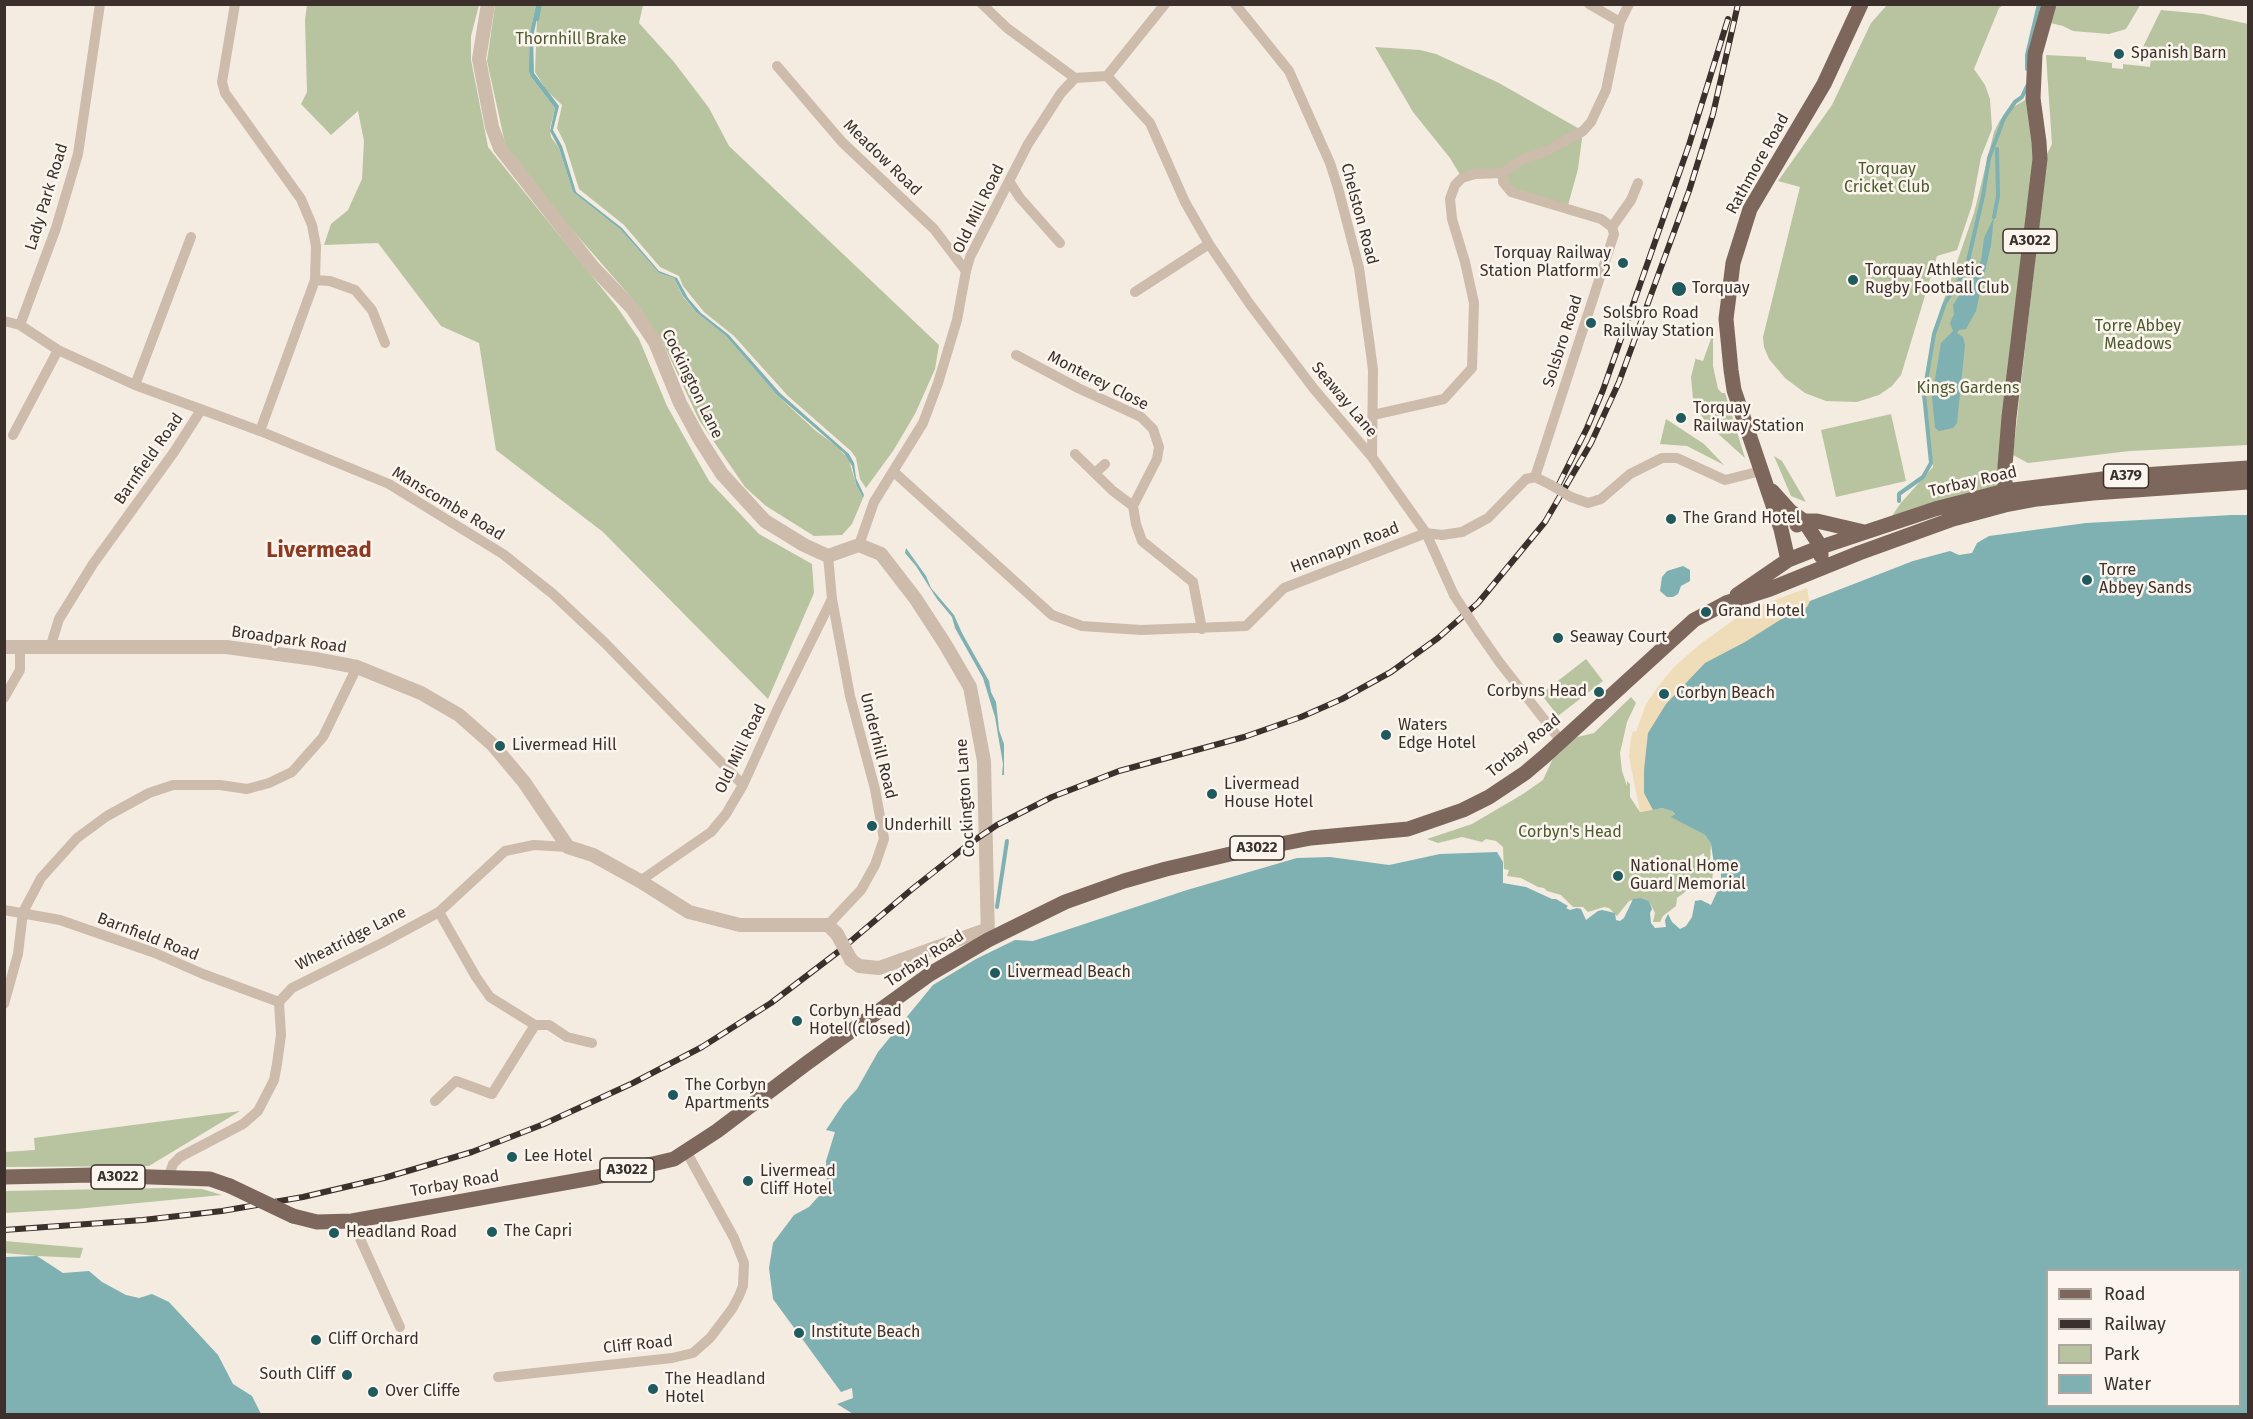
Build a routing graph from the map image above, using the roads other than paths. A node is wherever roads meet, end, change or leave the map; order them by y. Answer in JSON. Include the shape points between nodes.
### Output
{"nodes":[{"id":1,"x":100,"y":4,"type":"edge"},
{"id":2,"x":235,"y":4,"type":"edge"},
{"id":3,"x":488,"y":4,"type":"edge"},
{"id":4,"x":982,"y":4,"type":"edge"},
{"id":5,"x":1165,"y":4,"type":"edge"},
{"id":6,"x":1235,"y":4,"type":"edge"},
{"id":7,"x":1589,"y":4,"type":"edge"},
{"id":8,"x":1629,"y":4,"type":"edge"},
{"id":9,"x":1861,"y":4,"type":"edge"},
{"id":10,"x":2049,"y":4,"type":"edge"},
{"id":11,"x":1620,"y":21,"type":"junction"},
{"id":12,"x":777,"y":66,"type":"dead end"},
{"id":13,"x":1107,"y":76,"type":"junction"},
{"id":14,"x":1075,"y":78,"type":"junction"},
{"id":15,"x":1503,"y":173,"type":"junction"},
{"id":16,"x":1009,"y":181,"type":"junction"},
{"id":17,"x":1638,"y":183,"type":"dead end"},
{"id":18,"x":1612,"y":227,"type":"junction"},
{"id":19,"x":191,"y":237,"type":"dead end"},
{"id":20,"x":1060,"y":243,"type":"dead end"},
{"id":21,"x":1209,"y":244,"type":"junction"},
{"id":22,"x":966,"y":271,"type":"junction"},
{"id":23,"x":315,"y":280,"type":"junction"},
{"id":24,"x":1136,"y":292,"type":"dead end"},
{"id":25,"x":4,"y":321,"type":"edge"},
{"id":26,"x":20,"y":325,"type":"junction"},
{"id":27,"x":385,"y":343,"type":"dead end"},
{"id":28,"x":58,"y":350,"type":"junction"},
{"id":29,"x":1016,"y":355,"type":"dead end"},
{"id":30,"x":135,"y":385,"type":"junction"},
{"id":31,"x":201,"y":410,"type":"junction"},
{"id":32,"x":1373,"y":415,"type":"junction"},
{"id":33,"x":260,"y":432,"type":"junction"},
{"id":34,"x":13,"y":435,"type":"dead end"},
{"id":35,"x":1075,"y":454,"type":"dead end"},
{"id":36,"x":1372,"y":458,"type":"junction"},
{"id":37,"x":1105,"y":464,"type":"dead end"},
{"id":38,"x":2248,"y":468,"type":"edge"},
{"id":39,"x":894,"y":472,"type":"junction"},
{"id":40,"x":1095,"y":473,"type":"junction"},
{"id":41,"x":1762,"y":473,"type":"junction"},
{"id":42,"x":1534,"y":477,"type":"junction"},
{"id":43,"x":2248,"y":482,"type":"edge"},
{"id":44,"x":2005,"y":498,"type":"junction"},
{"id":45,"x":1133,"y":506,"type":"junction"},
{"id":46,"x":1804,"y":521,"type":"junction"},
{"id":47,"x":1781,"y":530,"type":"junction"},
{"id":48,"x":1867,"y":532,"type":"junction"},
{"id":49,"x":1426,"y":533,"type":"junction"},
{"id":50,"x":859,"y":545,"type":"junction"},
{"id":51,"x":1821,"y":548,"type":"junction"},
{"id":52,"x":828,"y":556,"type":"junction"},
{"id":53,"x":1788,"y":560,"type":"junction"},
{"id":54,"x":1822,"y":568,"type":"junction"},
{"id":55,"x":832,"y":599,"type":"junction"},
{"id":56,"x":1726,"y":603,"type":"junction"},
{"id":57,"x":1202,"y":629,"type":"junction"},
{"id":58,"x":4,"y":648,"type":"edge"},
{"id":59,"x":50,"y":648,"type":"junction"},
{"id":60,"x":20,"y":649,"type":"junction"},
{"id":61,"x":357,"y":667,"type":"junction"},
{"id":62,"x":4,"y":698,"type":"edge"},
{"id":63,"x":1561,"y":741,"type":"junction"},
{"id":64,"x":743,"y":785,"type":"junction"},
{"id":65,"x":568,"y":847,"type":"junction"},
{"id":66,"x":640,"y":881,"type":"junction"},
{"id":67,"x":4,"y":910,"type":"edge"},
{"id":68,"x":23,"y":912,"type":"junction"},
{"id":69,"x":439,"y":912,"type":"junction"},
{"id":70,"x":833,"y":930,"type":"junction"},
{"id":71,"x":988,"y":935,"type":"junction"},
{"id":72,"x":279,"y":1002,"type":"junction"},
{"id":73,"x":4,"y":1004,"type":"edge"},
{"id":74,"x":535,"y":1026,"type":"junction"},
{"id":75,"x":592,"y":1043,"type":"dead end"},
{"id":76,"x":435,"y":1101,"type":"dead end"},
{"id":77,"x":686,"y":1151,"type":"junction"},
{"id":78,"x":4,"y":1177,"type":"edge"},
{"id":79,"x":168,"y":1178,"type":"junction"},
{"id":80,"x":352,"y":1221,"type":"junction"},
{"id":81,"x":400,"y":1327,"type":"dead end"},
{"id":82,"x":498,"y":1377,"type":"dead end"}],
"edges":[{"from":1,"to":26,"type":"street","name":"Lady Park Road","via":[[78,154]]},
{"from":2,"to":23,"type":"street","via":[[222,82],[225,93],[301,199],[316,246]]},
{"from":3,"to":52,"type":"street","name":"Cockington Lane","via":[[479,59],[500,148],[592,266],[632,308],[654,342],[699,438],[742,499],[765,521]]},
{"from":4,"to":14,"type":"street","via":[[1007,28]]},
{"from":5,"to":13,"type":"street"},
{"from":6,"to":32,"type":"street","name":"Chelston Road","via":[[1289,71],[1330,163],[1359,268],[1372,359]]},
{"from":7,"to":11,"type":"street"},
{"from":8,"to":11,"type":"street"},
{"from":9,"to":41,"type":"main road","name":"Rathmore Road","via":[[1824,84],[1750,209],[1733,263],[1726,319],[1728,353],[1734,390]]},
{"from":10,"to":44,"type":"main road","number":"A3022","via":[[2035,54],[2033,95],[2040,159],[2009,417]]},
{"from":11,"to":15,"type":"street","via":[[1606,90],[1591,122],[1583,131],[1516,162]]},
{"from":12,"to":22,"type":"street","name":"Meadow Road","via":[[842,142],[934,229]]},
{"from":13,"to":14,"type":"street"},
{"from":13,"to":21,"type":"street","name":"Seaway Lane","via":[[1150,123],[1185,202]]},
{"from":14,"to":16,"type":"street","name":"Old Mill Road","via":[[1050,109]]},
{"from":15,"to":18,"type":"street","via":[[1503,183],[1511,192],[1579,211]]},
{"from":15,"to":32,"type":"street","via":[[1462,178],[1450,199],[1474,303],[1472,368],[1444,399]]},
{"from":16,"to":20,"type":"street"},
{"from":16,"to":22,"type":"street","name":"Old Mill Road"},
{"from":17,"to":18,"type":"street"},
{"from":18,"to":42,"type":"street","name":"Solsbro Road","via":[[1614,234]]},
{"from":19,"to":30,"type":"street"},
{"from":21,"to":24,"type":"street"},
{"from":21,"to":36,"type":"street","name":"Seaway Lane","via":[[1256,313]]},
{"from":22,"to":39,"type":"street","name":"Old Mill Road","via":[[957,320],[938,383],[923,423]]},
{"from":23,"to":27,"type":"street","via":[[355,290],[372,310]]},
{"from":23,"to":33,"type":"street"},
{"from":25,"to":26,"type":"street","name":"Manscombe Road"},
{"from":26,"to":28,"type":"street","name":"Manscombe Road"},
{"from":28,"to":30,"type":"street","name":"Manscombe Road"},
{"from":28,"to":34,"type":"street"},
{"from":29,"to":45,"type":"street","name":"Monterey Close","via":[[1141,417],[1154,429],[1159,447],[1157,459]]},
{"from":30,"to":31,"type":"street","name":"Manscombe Road"},
{"from":31,"to":33,"type":"street","name":"Manscombe Road"},
{"from":31,"to":59,"type":"street","name":"Barnfield Road","via":[[93,564],[59,619]]},
{"from":32,"to":36,"type":"street","name":"Chelston Road"},
{"from":33,"to":64,"type":"street","name":"Manscombe Road","via":[[389,484],[503,554],[606,642]]},
{"from":35,"to":40,"type":"street"},
{"from":36,"to":49,"type":"street","name":"Seaway Lane"},
{"from":37,"to":40,"type":"street"},
{"from":38,"to":44,"type":"main road","name":"Torbay Road","number":"A379","via":[[2127,476]]},
{"from":39,"to":50,"type":"street","name":"Old Mill Road","via":[[874,502]]},
{"from":39,"to":57,"type":"street","name":"Hennapyn Road","via":[[1052,615],[1082,626]]},
{"from":40,"to":45,"type":"street"},
{"from":41,"to":42,"type":"street","bridge":true,"via":[[1725,480],[1677,458],[1662,458],[1630,474],[1600,499],[1587,503]]},
{"from":41,"to":46,"type":"main road","via":[[1790,511]]},
{"from":41,"to":47,"type":"main road","name":"Rathmore Road"},
{"from":42,"to":49,"type":"street","name":"Hennapyn Road","via":[[1526,479],[1488,518],[1462,532]]},
{"from":43,"to":44,"type":"main road","name":"Torbay Road","number":"A379","via":[[2037,499]]},
{"from":44,"to":48,"type":"main road","name":"Torbay Road","number":"A3022","via":[[1935,509]]},
{"from":44,"to":54,"type":"main road","name":"Torbay Road","number":"A3022"},
{"from":45,"to":57,"type":"street","via":[[1142,541],[1192,582]]},
{"from":46,"to":47,"type":"main road"},
{"from":46,"to":48,"type":"main road"},
{"from":46,"to":51,"type":"main road"},
{"from":47,"to":53,"type":"main road","name":"Rathmore Road"},
{"from":48,"to":51,"type":"main road","name":"Torbay Road","number":"A3022"},
{"from":49,"to":57,"type":"street","name":"Hennapyn Road","via":[[1284,588],[1246,626]]},
{"from":49,"to":63,"type":"street","name":"Seaway Lane","bridge":true,"via":[[1454,596]]},
{"from":50,"to":52,"type":"street"},
{"from":50,"to":71,"type":"street","name":"Cockington Lane","via":[[888,561],[970,687],[984,761]]},
{"from":51,"to":53,"type":"main road","name":"Torbay Road","number":"A3022"},
{"from":51,"to":54,"type":"main road"},
{"from":52,"to":55,"type":"street","name":"Underhill Road"},
{"from":53,"to":54,"type":"main road"},
{"from":53,"to":56,"type":"main road","name":"Torbay Road","number":"A3022"},
{"from":54,"to":56,"type":"main road","name":"Torbay Road","number":"A3022"},
{"from":55,"to":64,"type":"street","name":"Old Mill Road"},
{"from":55,"to":70,"type":"street","name":"Underhill Road","via":[[884,839],[861,890]]},
{"from":56,"to":63,"type":"main road","name":"Torbay Road","number":"A3022","via":[[1694,620]]},
{"from":58,"to":60,"type":"street","name":"Broadpark Road"},
{"from":59,"to":60,"type":"street","name":"Broadpark Road"},
{"from":59,"to":61,"type":"street","name":"Broadpark Road","via":[[226,647]]},
{"from":60,"to":62,"type":"street","via":[[21,670]]},
{"from":61,"to":65,"type":"street","name":"Broadpark Road","via":[[421,693],[459,715],[524,782]]},
{"from":61,"to":68,"type":"street","via":[[324,737],[292,772],[247,789],[173,785],[149,793],[77,838],[41,878]]},
{"from":63,"to":71,"type":"main road","name":"Torbay Road","number":"A3022","via":[[1504,788],[1436,820],[1393,831],[1311,838],[1166,869],[1065,902]]},
{"from":64,"to":66,"type":"street","name":"Old Mill Road","via":[[711,832]]},
{"from":65,"to":66,"type":"street","name":"Wheatridge Lane","via":[[593,855]]},
{"from":65,"to":69,"type":"street","name":"Wheatridge Lane","via":[[534,845],[505,851]]},
{"from":66,"to":70,"type":"street","via":[[688,912],[715,920]]},
{"from":67,"to":68,"type":"street","name":"Barnfield Road"},
{"from":68,"to":72,"type":"street","name":"Barnfield Road","via":[[60,920],[155,953]]},
{"from":68,"to":73,"type":"street","via":[[18,954]]},
{"from":69,"to":72,"type":"street","name":"Wheatridge Lane","via":[[292,988]]},
{"from":69,"to":74,"type":"street","via":[[490,997]]},
{"from":70,"to":71,"type":"street","bridge":true,"via":[[851,960],[859,966],[879,968]]},
{"from":71,"to":77,"type":"main road","name":"Torbay Road","number":"A3022"},
{"from":72,"to":79,"type":"street","via":[[281,1035],[277,1064],[262,1106],[243,1124],[180,1157]]},
{"from":74,"to":75,"type":"street","via":[[549,1025],[567,1037]]},
{"from":74,"to":76,"type":"street","via":[[492,1094],[456,1082]]},
{"from":77,"to":80,"type":"main road","name":"Torbay Road","number":"A3022","via":[[665,1161],[597,1177]]},
{"from":77,"to":82,"type":"street","name":"Cliff Road","via":[[744,1263],[739,1296],[710,1338],[693,1353],[672,1358]]},
{"from":78,"to":79,"type":"main road","name":"Torbay Road","number":"A3022"},
{"from":79,"to":80,"type":"main road","name":"Torbay Road","number":"A3022","bridge":true,"via":[[210,1179],[293,1216],[317,1222]]},
{"from":80,"to":81,"type":"street"}]}
